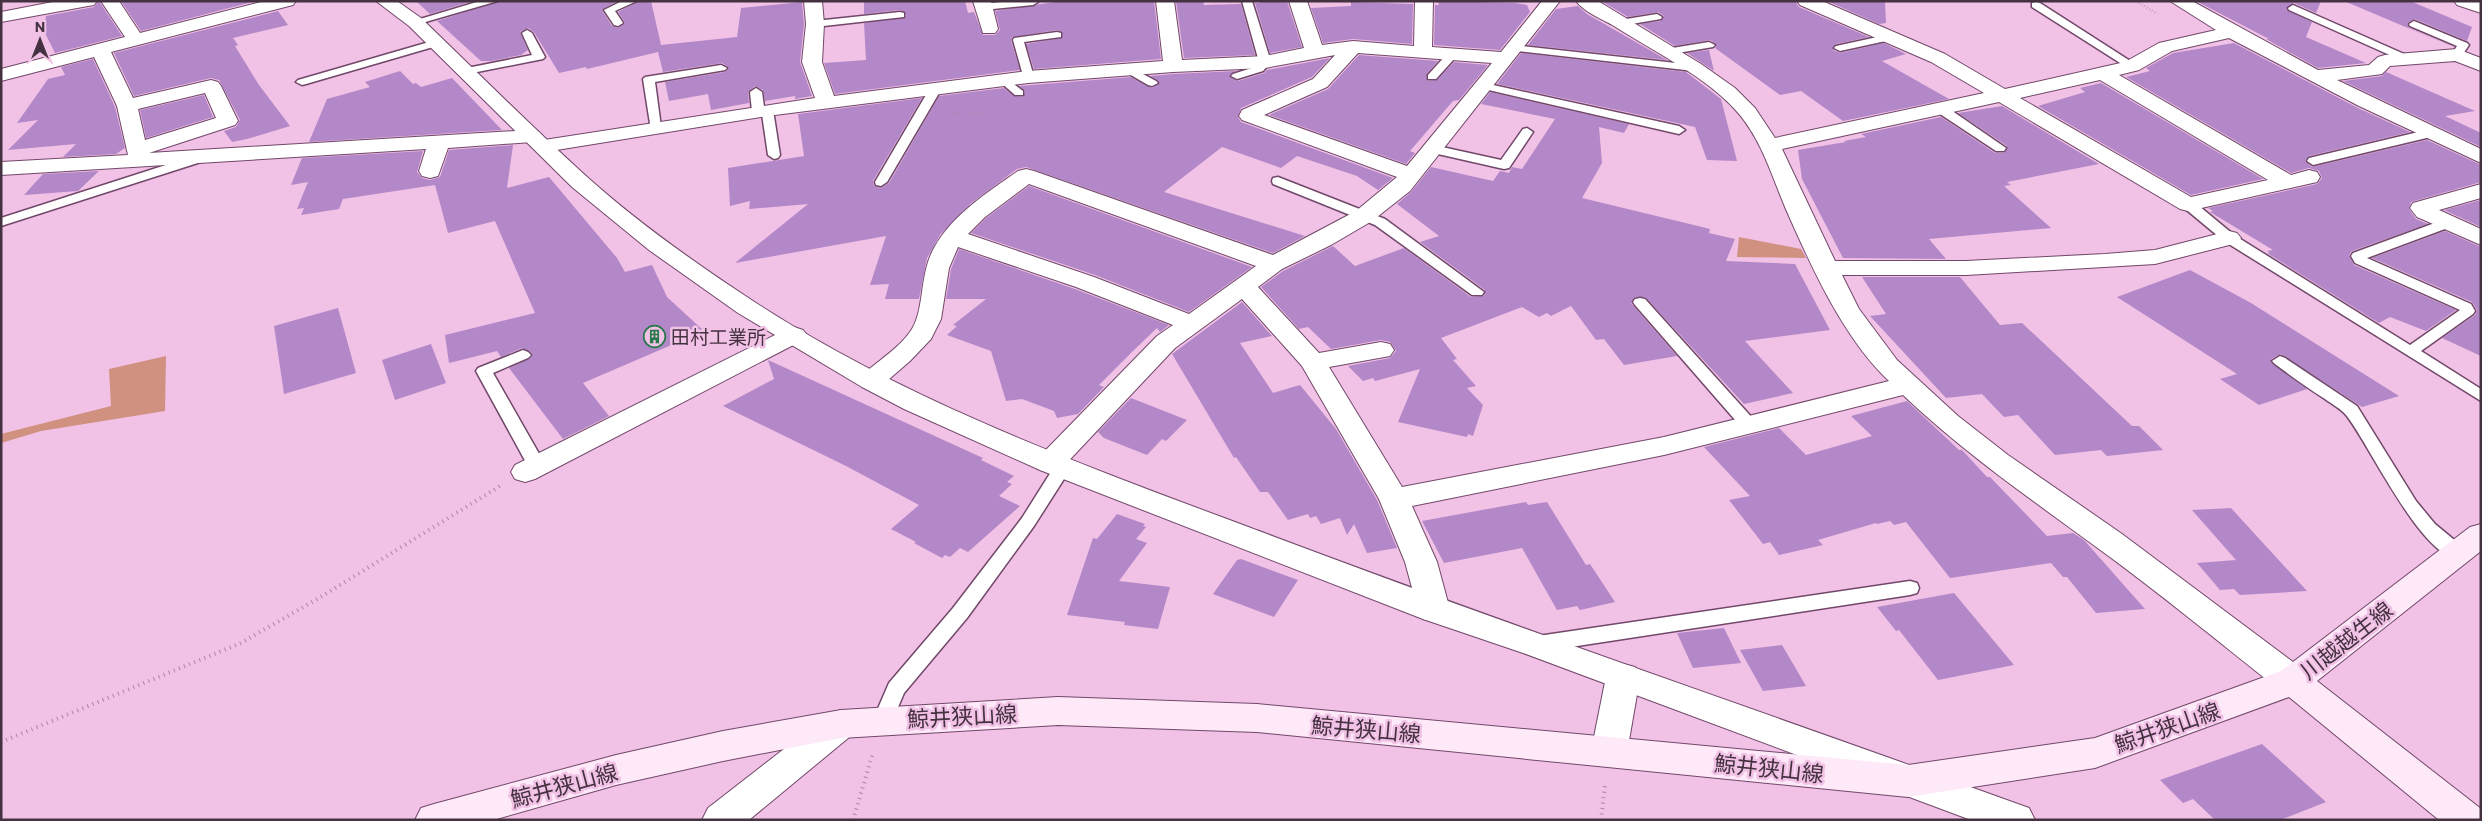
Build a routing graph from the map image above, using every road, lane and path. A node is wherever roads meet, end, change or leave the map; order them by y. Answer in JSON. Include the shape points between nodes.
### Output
{"nodes":[{"id":1,"x":88,"y":1,"type":"edge"},
{"id":2,"x":110,"y":1,"type":"edge"},
{"id":3,"x":288,"y":1,"type":"edge"},
{"id":4,"x":385,"y":1,"type":"edge"},
{"id":5,"x":493,"y":1,"type":"edge"},
{"id":6,"x":632,"y":1,"type":"edge"},
{"id":7,"x":813,"y":1,"type":"edge"},
{"id":8,"x":1165,"y":1,"type":"edge"},
{"id":9,"x":1247,"y":1,"type":"edge"},
{"id":10,"x":1298,"y":1,"type":"edge"},
{"id":11,"x":1424,"y":1,"type":"edge"},
{"id":12,"x":1551,"y":1,"type":"edge"},
{"id":13,"x":1585,"y":1,"type":"edge"},
{"id":14,"x":1806,"y":1,"type":"edge"},
{"id":15,"x":2179,"y":1,"type":"edge"},
{"id":16,"x":2463,"y":1,"type":"edge"},
{"id":17,"x":1033,"y":2,"type":"edge"},
{"id":18,"x":983,"y":4,"type":"edge"},
{"id":19,"x":2036,"y":5,"type":"dead end"},
{"id":20,"x":2294,"y":8,"type":"dead end"},
{"id":21,"x":2481,"y":8,"type":"edge"},
{"id":22,"x":900,"y":15,"type":"dead end"},
{"id":23,"x":1,"y":17,"type":"edge"},
{"id":24,"x":1657,"y":17,"type":"dead end"},
{"id":25,"x":415,"y":22,"type":"junction"},
{"id":26,"x":618,"y":23,"type":"dead end"},
{"id":27,"x":1620,"y":23,"type":"junction"},
{"id":28,"x":816,"y":24,"type":"junction"},
{"id":29,"x":2414,"y":24,"type":"dead end"},
{"id":30,"x":990,"y":29,"type":"dead end"},
{"id":31,"x":2230,"y":32,"type":"junction"},
{"id":32,"x":527,"y":33,"type":"dead end"},
{"id":33,"x":1057,"y":35,"type":"dead end"},
{"id":34,"x":1891,"y":37,"type":"junction"},
{"id":35,"x":136,"y":39,"type":"junction"},
{"id":36,"x":436,"y":43,"type":"junction"},
{"id":37,"x":1709,"y":45,"type":"dead end"},
{"id":38,"x":1353,"y":47,"type":"junction"},
{"id":39,"x":100,"y":48,"type":"junction"},
{"id":40,"x":1840,"y":48,"type":"dead end"},
{"id":41,"x":1315,"y":52,"type":"junction"},
{"id":42,"x":1666,"y":52,"type":"junction"},
{"id":43,"x":1424,"y":53,"type":"junction"},
{"id":44,"x":1510,"y":53,"type":"junction"},
{"id":45,"x":2457,"y":55,"type":"junction"},
{"id":46,"x":1451,"y":56,"type":"junction"},
{"id":47,"x":2407,"y":59,"type":"junction"},
{"id":48,"x":1265,"y":62,"type":"junction"},
{"id":49,"x":2481,"y":65,"type":"edge"},
{"id":50,"x":1173,"y":66,"type":"junction"},
{"id":51,"x":2132,"y":66,"type":"junction"},
{"id":52,"x":721,"y":68,"type":"dead end"},
{"id":53,"x":1694,"y":68,"type":"junction"},
{"id":54,"x":1128,"y":69,"type":"junction"},
{"id":55,"x":467,"y":71,"type":"junction"},
{"id":56,"x":2103,"y":74,"type":"junction"},
{"id":57,"x":1,"y":75,"type":"edge"},
{"id":58,"x":1237,"y":76,"type":"dead end"},
{"id":59,"x":2316,"y":76,"type":"junction"},
{"id":60,"x":1432,"y":78,"type":"dead end"},
{"id":61,"x":302,"y":82,"type":"dead end"},
{"id":62,"x":1152,"y":83,"type":"dead end"},
{"id":63,"x":1024,"y":85,"type":"junction"},
{"id":64,"x":1484,"y":86,"type":"junction"},
{"id":65,"x":936,"y":88,"type":"junction"},
{"id":66,"x":2002,"y":96,"type":"junction"},
{"id":67,"x":826,"y":102,"type":"junction"},
{"id":68,"x":760,"y":105,"type":"junction"},
{"id":69,"x":127,"y":106,"type":"junction"},
{"id":70,"x":1941,"y":109,"type":"junction"},
{"id":71,"x":922,"y":111,"type":"junction"},
{"id":72,"x":991,"y":115,"type":"dead end"},
{"id":73,"x":655,"y":127,"type":"junction"},
{"id":74,"x":1679,"y":130,"type":"dead end"},
{"id":75,"x":1527,"y":132,"type":"dead end"},
{"id":76,"x":2431,"y":133,"type":"junction"},
{"id":77,"x":538,"y":141,"type":"junction"},
{"id":78,"x":438,"y":144,"type":"junction"},
{"id":79,"x":1770,"y":145,"type":"junction"},
{"id":80,"x":2000,"y":148,"type":"dead end"},
{"id":81,"x":1433,"y":149,"type":"junction"},
{"id":82,"x":139,"y":155,"type":"junction"},
{"id":83,"x":774,"y":155,"type":"dead end"},
{"id":84,"x":2481,"y":157,"type":"edge"},
{"id":85,"x":200,"y":158,"type":"junction"},
{"id":86,"x":1,"y":169,"type":"edge"},
{"id":87,"x":2311,"y":169,"type":"joint"},
{"id":88,"x":430,"y":171,"type":"dead end"},
{"id":89,"x":1411,"y":175,"type":"junction"},
{"id":90,"x":1278,"y":181,"type":"dead end"},
{"id":91,"x":2286,"y":181,"type":"junction"},
{"id":92,"x":880,"y":182,"type":"dead end"},
{"id":93,"x":2481,"y":191,"type":"edge"},
{"id":94,"x":2188,"y":204,"type":"junction"},
{"id":95,"x":1364,"y":216,"type":"junction"},
{"id":96,"x":1,"y":222,"type":"edge"},
{"id":97,"x":2448,"y":223,"type":"junction"},
{"id":98,"x":953,"y":237,"type":"junction"},
{"id":99,"x":2229,"y":238,"type":"junction"},
{"id":100,"x":2481,"y":238,"type":"edge"},
{"id":101,"x":1274,"y":264,"type":"junction"},
{"id":102,"x":1828,"y":268,"type":"junction"},
{"id":103,"x":1243,"y":285,"type":"junction"},
{"id":104,"x":1477,"y":292,"type":"dead end"},
{"id":105,"x":1640,"y":302,"type":"dead end"},
{"id":106,"x":1190,"y":323,"type":"junction"},
{"id":107,"x":794,"y":335,"type":"junction"},
{"id":108,"x":1381,"y":350,"type":"dead end"},
{"id":109,"x":2411,"y":351,"type":"junction"},
{"id":110,"x":523,"y":355,"type":"dead end"},
{"id":111,"x":2280,"y":361,"type":"dead end"},
{"id":112,"x":1313,"y":362,"type":"junction"},
{"id":113,"x":871,"y":381,"type":"junction"},
{"id":114,"x":1908,"y":385,"type":"junction"},
{"id":115,"x":2481,"y":396,"type":"edge"},
{"id":116,"x":1749,"y":425,"type":"junction"},
{"id":117,"x":1056,"y":465,"type":"junction"},
{"id":118,"x":531,"y":469,"type":"junction"},
{"id":119,"x":1394,"y":499,"type":"junction"},
{"id":120,"x":2469,"y":544,"type":"edge"},
{"id":121,"x":1910,"y":588,"type":"dead end"},
{"id":122,"x":1434,"y":610,"type":"junction"},
{"id":123,"x":1536,"y":644,"type":"junction"},
{"id":124,"x":1623,"y":677,"type":"junction"},
{"id":125,"x":2293,"y":681,"type":"junction"},
{"id":126,"x":883,"y":720,"type":"junction"},
{"id":127,"x":841,"y":724,"type":"junction"},
{"id":128,"x":1,"y":742,"type":"edge"},
{"id":129,"x":1609,"y":752,"type":"junction"},
{"id":130,"x":1908,"y":780,"type":"junction"},
{"id":131,"x":434,"y":820,"type":"edge"},
{"id":132,"x":721,"y":820,"type":"edge"},
{"id":133,"x":853,"y":820,"type":"edge"},
{"id":134,"x":2016,"y":820,"type":"edge"},
{"id":135,"x":2467,"y":820,"type":"edge"}],
"edges":[{"from":1,"to":23,"type":"street"},
{"from":2,"to":35,"type":"street"},
{"from":3,"to":35,"type":"street"},
{"from":4,"to":25,"type":"street"},
{"from":5,"to":25,"type":"lane"},
{"from":6,"to":26,"type":"lane","via":[[609,10]]},
{"from":7,"to":28,"type":"street"},
{"from":8,"to":50,"type":"street"},
{"from":9,"to":48,"type":"lane"},
{"from":10,"to":41,"type":"street"},
{"from":11,"to":43,"type":"street"},
{"from":12,"to":44,"type":"street"},
{"from":13,"to":27,"type":"street"},
{"from":14,"to":34,"type":"street"},
{"from":15,"to":31,"type":"street"},
{"from":16,"to":21,"type":"street"},
{"from":17,"to":18,"type":"lane"},
{"from":18,"to":30,"type":"street"},
{"from":19,"to":51,"type":"lane"},
{"from":20,"to":47,"type":"lane"},
{"from":22,"to":28,"type":"lane"},
{"from":24,"to":27,"type":"lane"},
{"from":25,"to":36,"type":"street"},
{"from":27,"to":42,"type":"street"},
{"from":28,"to":67,"type":"street","via":[[812,62]]},
{"from":29,"to":45,"type":"lane","via":[[2463,46]]},
{"from":31,"to":51,"type":"street","via":[[2166,47]]},
{"from":31,"to":59,"type":"street"},
{"from":32,"to":55,"type":"lane","via":[[539,56]]},
{"from":33,"to":63,"type":"lane","via":[[1018,40]]},
{"from":34,"to":40,"type":"lane"},
{"from":34,"to":66,"type":"street","via":[[1938,58]]},
{"from":35,"to":39,"type":"street"},
{"from":36,"to":55,"type":"street"},
{"from":36,"to":61,"type":"lane"},
{"from":37,"to":42,"type":"lane"},
{"from":38,"to":41,"type":"street"},
{"from":38,"to":43,"type":"street"},
{"from":38,"to":89,"type":"street","via":[[1320,83],[1249,116]]},
{"from":39,"to":57,"type":"street"},
{"from":39,"to":69,"type":"street"},
{"from":41,"to":48,"type":"street"},
{"from":42,"to":53,"type":"street"},
{"from":43,"to":46,"type":"street"},
{"from":44,"to":46,"type":"street"},
{"from":44,"to":53,"type":"lane"},
{"from":44,"to":64,"type":"street"},
{"from":45,"to":47,"type":"street"},
{"from":45,"to":49,"type":"street"},
{"from":46,"to":60,"type":"lane"},
{"from":47,"to":59,"type":"street","via":[[2384,61],[2375,70]]},
{"from":48,"to":50,"type":"street"},
{"from":48,"to":58,"type":"lane","via":[[1259,68]]},
{"from":50,"to":54,"type":"street"},
{"from":51,"to":56,"type":"street"},
{"from":52,"to":73,"type":"lane","via":[[649,79]]},
{"from":53,"to":79,"type":"street","via":[[1728,92],[1748,112]]},
{"from":54,"to":62,"type":"lane"},
{"from":54,"to":63,"type":"street"},
{"from":55,"to":77,"type":"street"},
{"from":56,"to":66,"type":"street"},
{"from":56,"to":91,"type":"street"},
{"from":59,"to":76,"type":"street"},
{"from":63,"to":65,"type":"street","via":[[1003,79]]},
{"from":64,"to":74,"type":"lane"},
{"from":64,"to":81,"type":"street"},
{"from":65,"to":67,"type":"street"},
{"from":65,"to":71,"type":"lane"},
{"from":66,"to":70,"type":"street"},
{"from":66,"to":94,"type":"street"},
{"from":67,"to":68,"type":"street"},
{"from":68,"to":73,"type":"street"},
{"from":68,"to":83,"type":"lane"},
{"from":69,"to":82,"type":"street"},
{"from":69,"to":82,"type":"street","via":[[211,86],[228,121]]},
{"from":70,"to":79,"type":"street"},
{"from":70,"to":80,"type":"lane"},
{"from":71,"to":72,"type":"path"},
{"from":71,"to":92,"type":"lane"},
{"from":73,"to":77,"type":"street"},
{"from":75,"to":81,"type":"lane","via":[[1504,165]]},
{"from":76,"to":84,"type":"street"},
{"from":76,"to":87,"type":"lane"},
{"from":77,"to":78,"type":"street"},
{"from":77,"to":107,"type":"street","via":[[580,182],[657,245],[746,308]]},
{"from":78,"to":85,"type":"street"},
{"from":78,"to":88,"type":"street"},
{"from":79,"to":102,"type":"street","via":[[1802,219]]},
{"from":81,"to":89,"type":"street"},
{"from":82,"to":85,"type":"street"},
{"from":82,"to":86,"type":"street"},
{"from":85,"to":96,"type":"lane"},
{"from":87,"to":91,"type":"street"},
{"from":89,"to":95,"type":"street"},
{"from":90,"to":95,"type":"lane"},
{"from":91,"to":94,"type":"street"},
{"from":93,"to":97,"type":"street","via":[[2421,208]]},
{"from":94,"to":99,"type":"lane"},
{"from":95,"to":101,"type":"street"},
{"from":95,"to":104,"type":"lane","via":[[1380,222]]},
{"from":97,"to":100,"type":"street"},
{"from":97,"to":109,"type":"lane","via":[[2358,256],[2360,260],[2466,307],[2468,311]]},
{"from":98,"to":101,"type":"street","via":[[969,217],[1026,176]]},
{"from":98,"to":106,"type":"street","via":[[1085,282]]},
{"from":98,"to":113,"type":"street","via":[[939,260],[926,328]]},
{"from":99,"to":102,"type":"street","via":[[2155,257],[1966,268]]},
{"from":99,"to":109,"type":"lane"},
{"from":101,"to":103,"type":"street"},
{"from":102,"to":114,"type":"street","via":[[1847,310],[1864,336]]},
{"from":103,"to":106,"type":"street"},
{"from":103,"to":112,"type":"street"},
{"from":105,"to":116,"type":"lane"},
{"from":106,"to":117,"type":"street","via":[[1166,342]]},
{"from":107,"to":113,"type":"street"},
{"from":107,"to":118,"type":"street"},
{"from":108,"to":112,"type":"street"},
{"from":109,"to":115,"type":"lane"},
{"from":110,"to":118,"type":"lane","via":[[484,371]]},
{"from":111,"to":120,"type":"lane","via":[[2351,410],[2410,505],[2429,528]]},
{"from":112,"to":119,"type":"street"},
{"from":113,"to":117,"type":"street"},
{"from":114,"to":116,"type":"street"},
{"from":114,"to":125,"type":"street","via":[[1998,462],[2111,542]]},
{"from":116,"to":119,"type":"street","via":[[1664,446]]},
{"from":117,"to":122,"type":"street"},
{"from":117,"to":126,"type":"lane","via":[[1028,522],[960,613],[896,688]]},
{"from":118,"to":128,"type":"path","via":[[241,643]]},
{"from":119,"to":122,"type":"street","via":[[1421,562]]},
{"from":120,"to":125,"type":"main road","name":"川越越生線"},
{"from":121,"to":123,"type":"lane"},
{"from":122,"to":123,"type":"street"},
{"from":123,"to":124,"type":"street"},
{"from":124,"to":129,"type":"street"},
{"from":124,"to":130,"type":"street"},
{"from":125,"to":130,"type":"main road","name":"鯨井狭山線","via":[[2095,752]]},
{"from":125,"to":135,"type":"main road","name":"川越越生線"},
{"from":126,"to":127,"type":"main road","name":"鯨井狭山線"},
{"from":126,"to":129,"type":"main road","name":"鯨井狭山線","via":[[1058,711],[1158,713],[1257,718]]},
{"from":126,"to":133,"type":"path"},
{"from":127,"to":131,"type":"main road","name":"鯨井狭山線","via":[[616,770]]},
{"from":127,"to":132,"type":"street"},
{"from":129,"to":130,"type":"main road","name":"鯨井狭山線"},
{"from":130,"to":134,"type":"street"}]}
